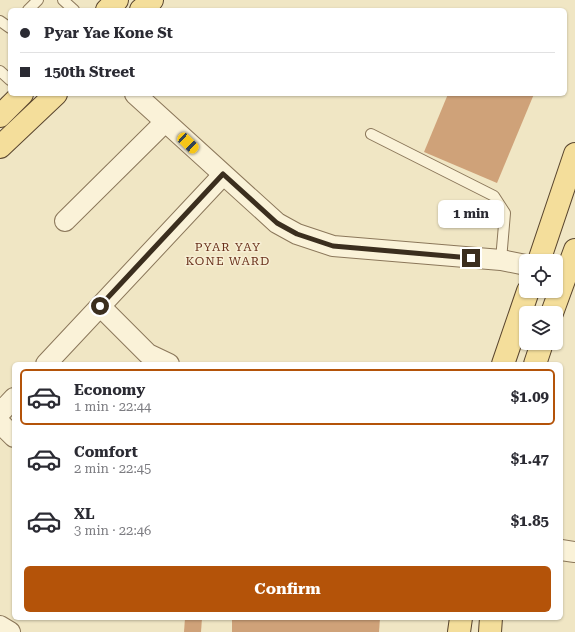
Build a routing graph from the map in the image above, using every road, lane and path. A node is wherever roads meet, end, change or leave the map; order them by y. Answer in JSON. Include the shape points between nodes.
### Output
{"nodes":[{"id":1,"x":38,"y":0,"type":"edge"},
{"id":2,"x":63,"y":0,"type":"edge"},
{"id":3,"x":117,"y":0,"type":"edge"},
{"id":4,"x":152,"y":0,"type":"edge"},
{"id":5,"x":30,"y":8,"type":"edge"},
{"id":6,"x":72,"y":8,"type":"edge"},
{"id":7,"x":109,"y":8,"type":"edge"},
{"id":8,"x":144,"y":8,"type":"edge"},
{"id":9,"x":0,"y":71,"type":"edge"},
{"id":10,"x":8,"y":78,"type":"edge"},
{"id":11,"x":20,"y":96,"type":"edge"},
{"id":12,"x":137,"y":96,"type":"edge"},
{"id":13,"x":42,"y":98,"type":"edge"},
{"id":14,"x":0,"y":116,"type":"edge"},
{"id":15,"x":165,"y":122,"type":"junction"},
{"id":16,"x":371,"y":134,"type":"dead end"},
{"id":17,"x":0,"y":147,"type":"edge"},
{"id":18,"x":575,"y":154,"type":"edge"},
{"id":19,"x":223,"y":174,"type":"junction"},
{"id":20,"x":65,"y":221,"type":"dead end"},
{"id":21,"x":575,"y":250,"type":"edge"},
{"id":22,"x":541,"y":254,"type":"edge"},
{"id":23,"x":501,"y":260,"type":"junction"},
{"id":24,"x":519,"y":264,"type":"edge"},
{"id":25,"x":526,"y":298,"type":"edge"},
{"id":26,"x":100,"y":306,"type":"junction"},
{"id":27,"x":555,"y":306,"type":"edge"},
{"id":28,"x":540,"y":350,"type":"edge"},
{"id":29,"x":48,"y":362,"type":"edge"},
{"id":30,"x":165,"y":362,"type":"edge"},
{"id":31,"x":504,"y":362,"type":"edge"},
{"id":32,"x":536,"y":362,"type":"edge"},
{"id":33,"x":12,"y":400,"type":"edge"},
{"id":34,"x":0,"y":413,"type":"edge"},
{"id":35,"x":0,"y":423,"type":"edge"},
{"id":36,"x":12,"y":435,"type":"edge"},
{"id":37,"x":563,"y":550,"type":"edge"},
{"id":38,"x":575,"y":552,"type":"edge"},
{"id":39,"x":461,"y":620,"type":"edge"},
{"id":40,"x":491,"y":620,"type":"edge"},
{"id":41,"x":0,"y":626,"type":"edge"},
{"id":42,"x":10,"y":632,"type":"edge"},
{"id":43,"x":459,"y":632,"type":"edge"},
{"id":44,"x":490,"y":632,"type":"edge"}],
"edges":[{"from":1,"to":5,"type":"lane"},
{"from":2,"to":6,"type":"lane"},
{"from":3,"to":7,"type":"main road"},
{"from":4,"to":8,"type":"main road"},
{"from":9,"to":10,"type":"lane"},
{"from":11,"to":14,"type":"main road"},
{"from":12,"to":15,"type":"street"},
{"from":13,"to":17,"type":"main road"},
{"from":15,"to":19,"type":"street"},
{"from":15,"to":20,"type":"street"},
{"from":16,"to":23,"type":"lane","via":[[494,196],[505,213]]},
{"from":18,"to":22,"type":"main road"},
{"from":19,"to":23,"type":"street","via":[[277,223],[297,234],[333,246]]},
{"from":19,"to":26,"type":"street"},
{"from":21,"to":27,"type":"main road"},
{"from":23,"to":24,"type":"street"},
{"from":25,"to":31,"type":"main road"},
{"from":26,"to":29,"type":"street"},
{"from":26,"to":30,"type":"street","via":[[148,354]]},
{"from":28,"to":32,"type":"main road"},
{"from":33,"to":34,"type":"street"},
{"from":35,"to":36,"type":"street"},
{"from":37,"to":38,"type":"street"},
{"from":39,"to":43,"type":"main road"},
{"from":40,"to":44,"type":"main road"},
{"from":41,"to":42,"type":"street"}]}
